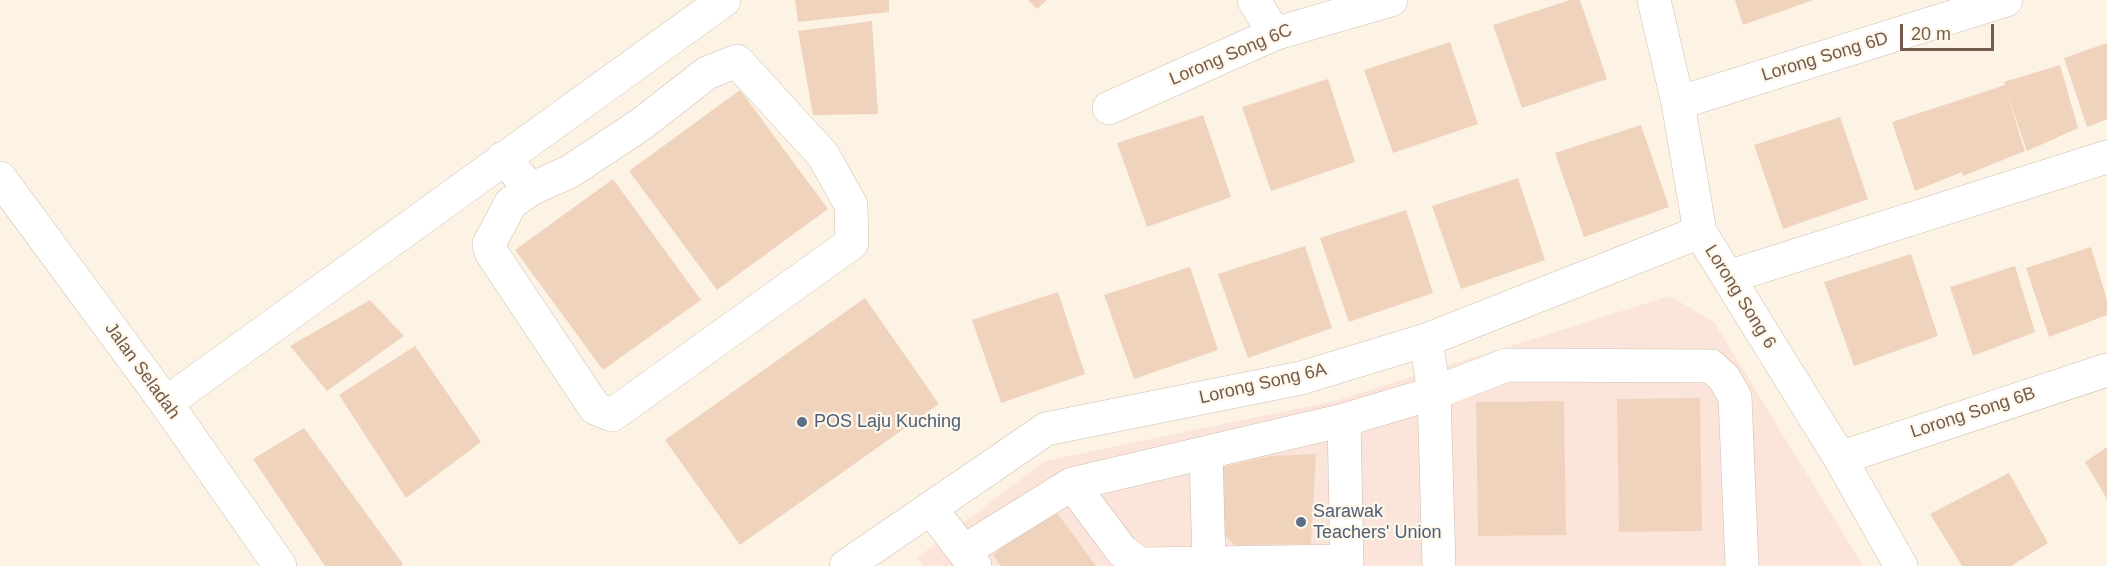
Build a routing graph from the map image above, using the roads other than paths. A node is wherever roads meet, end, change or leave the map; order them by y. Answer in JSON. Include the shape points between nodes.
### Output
{"nodes":[{"id":1,"x":724,"y":0,"type":"edge"},
{"id":2,"x":1254,"y":0,"type":"edge"},
{"id":3,"x":1391,"y":0,"type":"edge"},
{"id":4,"x":1654,"y":0,"type":"edge"},
{"id":5,"x":2007,"y":0,"type":"edge"},
{"id":6,"x":1274,"y":34,"type":"junction"},
{"id":7,"x":1678,"y":103,"type":"junction"},
{"id":8,"x":1110,"y":108,"type":"dead end"},
{"id":9,"x":2107,"y":157,"type":"edge"},
{"id":10,"x":503,"y":158,"type":"junction"},
{"id":11,"x":0,"y":178,"type":"edge"},
{"id":12,"x":531,"y":189,"type":"junction"},
{"id":13,"x":1700,"y":232,"type":"junction"},
{"id":14,"x":1728,"y":277,"type":"junction"},
{"id":15,"x":1426,"y":340,"type":"junction"},
{"id":16,"x":2107,"y":370,"type":"edge"},
{"id":17,"x":1434,"y":393,"type":"junction"},
{"id":18,"x":166,"y":403,"type":"junction"},
{"id":19,"x":1344,"y":420,"type":"junction"},
{"id":20,"x":1206,"y":453,"type":"junction"},
{"id":21,"x":1840,"y":458,"type":"junction"},
{"id":22,"x":1072,"y":484,"type":"junction"},
{"id":23,"x":931,"y":509,"type":"junction"},
{"id":24,"x":969,"y":559,"type":"edge"},
{"id":25,"x":1209,"y":562,"type":"junction"},
{"id":26,"x":1347,"y":563,"type":"edge"},
{"id":27,"x":280,"y":566,"type":"edge"},
{"id":28,"x":846,"y":566,"type":"edge"},
{"id":29,"x":1439,"y":566,"type":"edge"},
{"id":30,"x":1742,"y":566,"type":"edge"},
{"id":31,"x":1901,"y":566,"type":"edge"}],
"edges":[{"from":1,"to":10,"type":"street"},
{"from":2,"to":6,"type":"street"},
{"from":3,"to":6,"type":"street","name":"Lorong Song 6C"},
{"from":4,"to":7,"type":"street","name":"Lorong Song 6"},
{"from":5,"to":7,"type":"street","name":"Lorong Song 6D"},
{"from":6,"to":8,"type":"street","name":"Lorong Song 6C"},
{"from":7,"to":13,"type":"street","name":"Lorong Song 6"},
{"from":9,"to":14,"type":"street"},
{"from":10,"to":12,"type":"street"},
{"from":10,"to":18,"type":"street"},
{"from":11,"to":18,"type":"street","name":"Jalan Seladah"},
{"from":12,"to":12,"type":"street","via":[[511,204],[489,244],[490,252],[595,408],[612,414],[852,243],[851,205],[823,155],[737,61],[707,73],[578,166]]},
{"from":13,"to":14,"type":"street","name":"Lorong Song 6"},
{"from":13,"to":15,"type":"street","name":"Lorong Song 6A"},
{"from":14,"to":21,"type":"street","name":"Lorong Song 6"},
{"from":15,"to":17,"type":"street"},
{"from":15,"to":23,"type":"street","name":"Lorong Song 6A","via":[[1301,378],[1046,429]]},
{"from":16,"to":21,"type":"street","name":"Lorong Song 6B"},
{"from":17,"to":19,"type":"street"},
{"from":17,"to":29,"type":"street"},
{"from":17,"to":30,"type":"street","via":[[1507,365],[1711,366],[1735,397]]},
{"from":18,"to":27,"type":"street","name":"Jalan Seladah"},
{"from":19,"to":20,"type":"street"},
{"from":19,"to":26,"type":"street"},
{"from":20,"to":22,"type":"street"},
{"from":20,"to":25,"type":"street"},
{"from":21,"to":31,"type":"street","name":"Lorong Song 6"},
{"from":22,"to":24,"type":"street"},
{"from":22,"to":25,"type":"street","via":[[1122,551],[1140,564]]},
{"from":23,"to":24,"type":"street"},
{"from":23,"to":28,"type":"street","name":"Lorong Song 6A"},
{"from":25,"to":26,"type":"street"}]}
